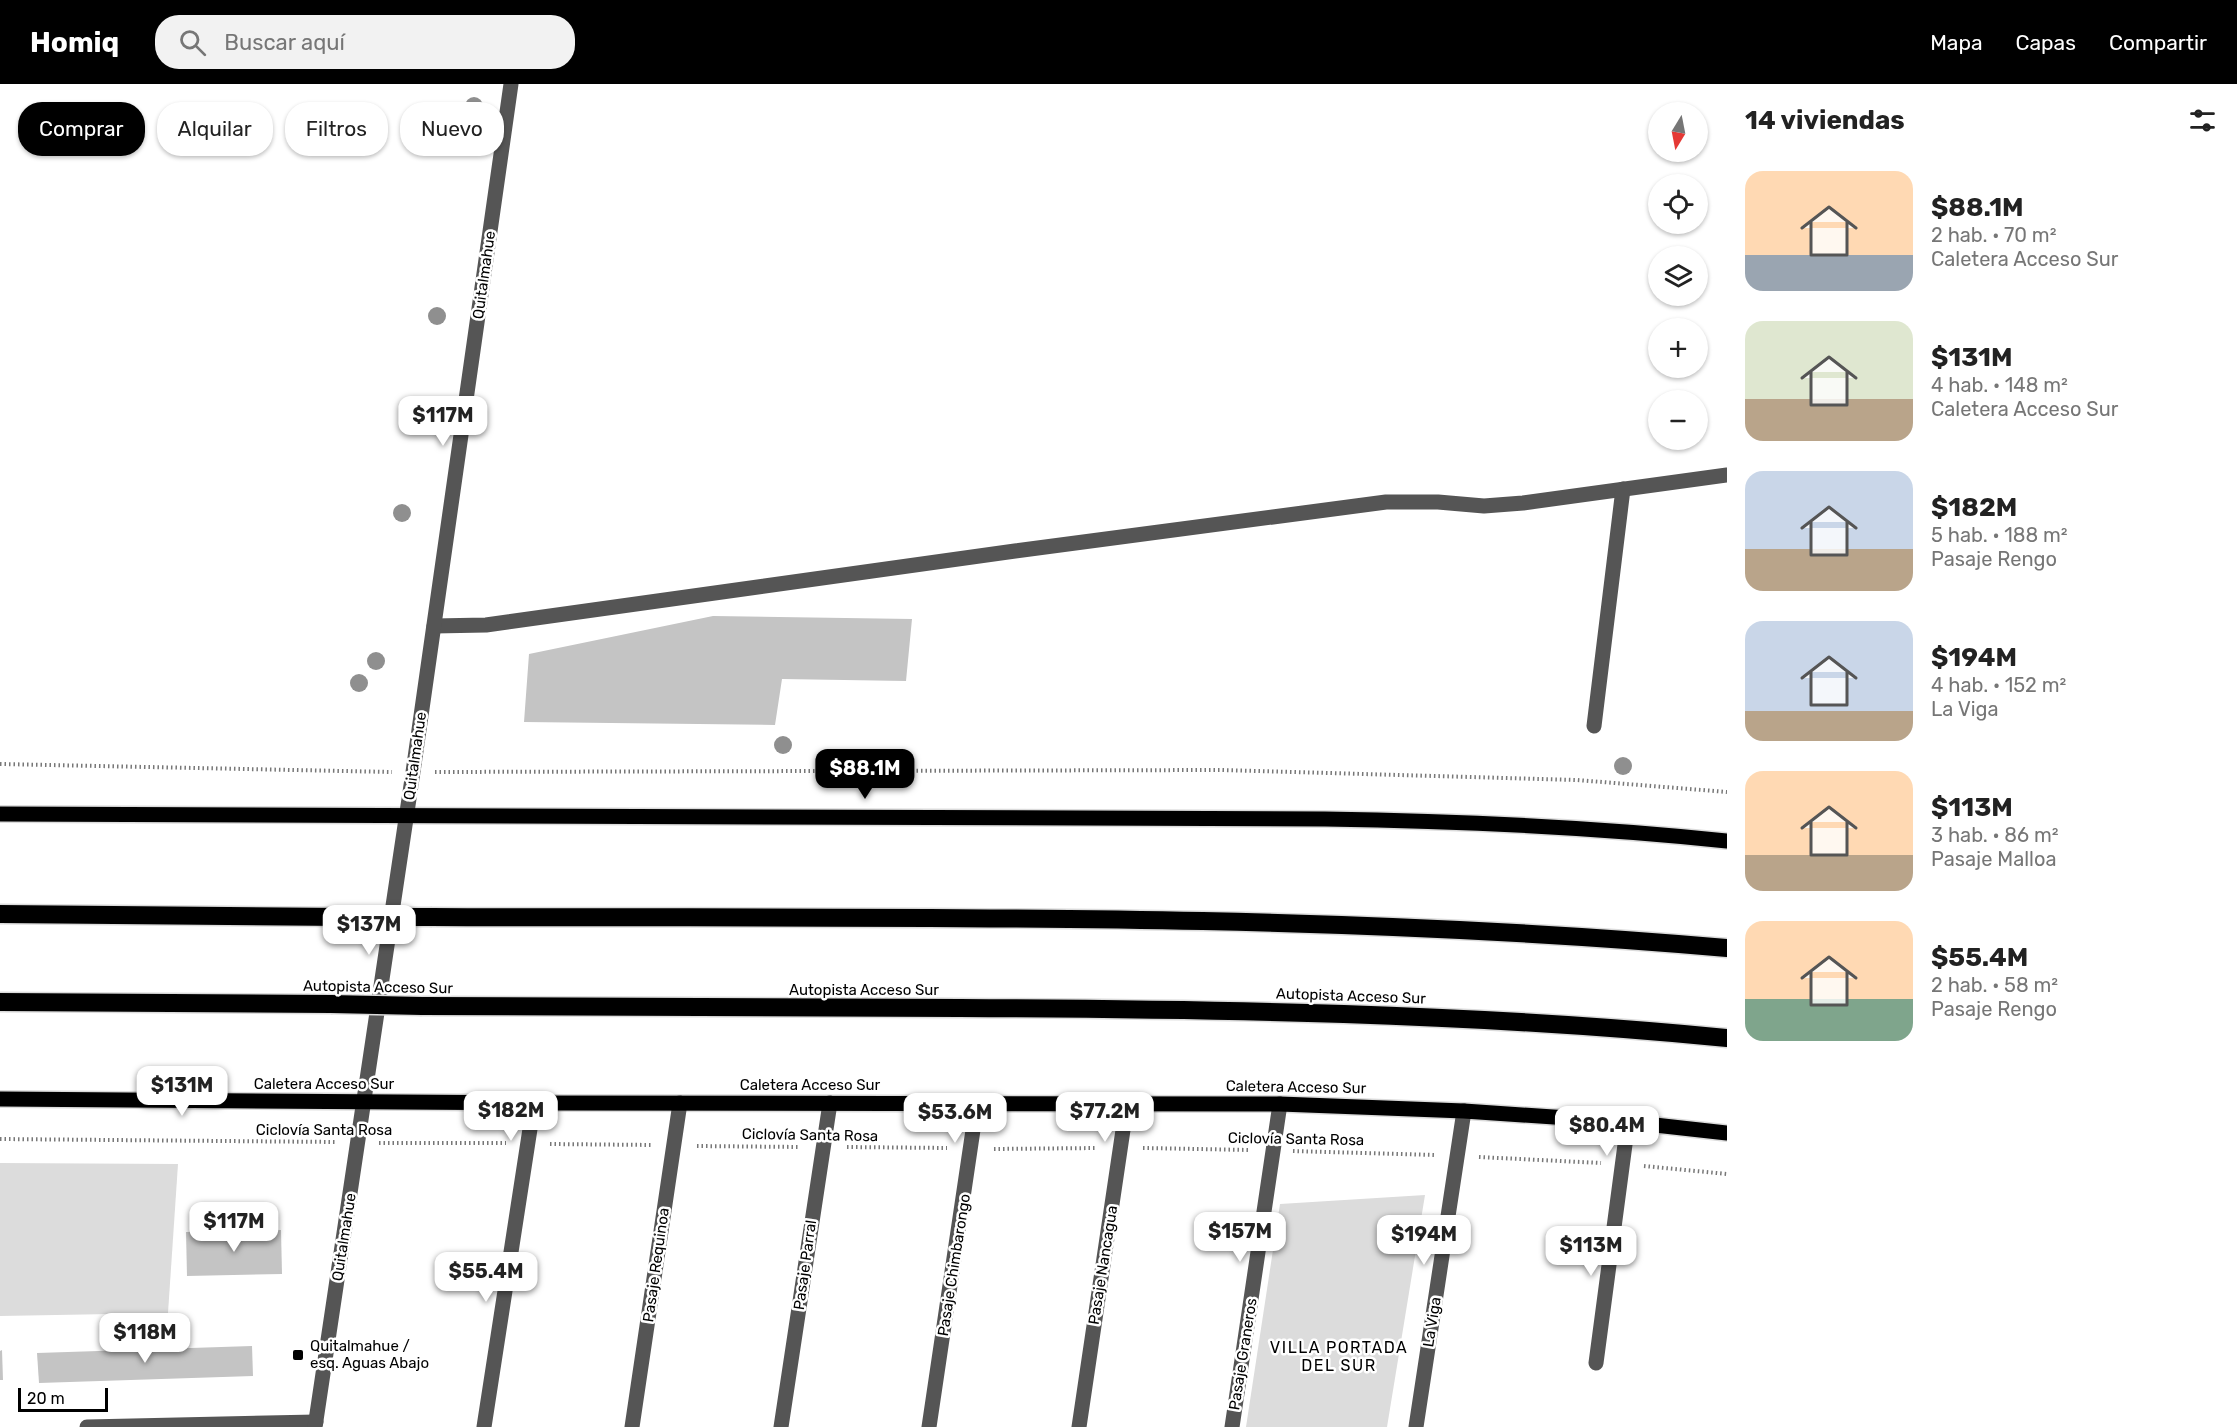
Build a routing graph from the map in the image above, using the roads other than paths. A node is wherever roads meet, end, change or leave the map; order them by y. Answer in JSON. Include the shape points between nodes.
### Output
{"nodes":[{"id":1,"x":511,"y":84,"type":"edge"},
{"id":2,"x":1727,"y":475,"type":"edge"},
{"id":3,"x":1623,"y":489,"type":"junction"},
{"id":4,"x":434,"y":626,"type":"junction"},
{"id":5,"x":1594,"y":726,"type":"dead end"},
{"id":6,"x":0,"y":814,"type":"edge"},
{"id":7,"x":407,"y":815,"type":"junction"},
{"id":8,"x":1727,"y":840,"type":"edge"},
{"id":9,"x":0,"y":915,"type":"edge"},
{"id":10,"x":1727,"y":948,"type":"edge"},
{"id":11,"x":0,"y":1002,"type":"edge"},
{"id":12,"x":1727,"y":1038,"type":"edge"},
{"id":13,"x":0,"y":1100,"type":"edge"},
{"id":14,"x":364,"y":1102,"type":"junction"},
{"id":15,"x":534,"y":1103,"type":"junction"},
{"id":16,"x":680,"y":1103,"type":"junction"},
{"id":17,"x":830,"y":1103,"type":"junction"},
{"id":18,"x":977,"y":1103,"type":"junction"},
{"id":19,"x":1127,"y":1103,"type":"junction"},
{"id":20,"x":1280,"y":1104,"type":"junction"},
{"id":21,"x":1464,"y":1111,"type":"junction"},
{"id":22,"x":1628,"y":1122,"type":"junction"},
{"id":23,"x":1727,"y":1133,"type":"edge"},
{"id":24,"x":1596,"y":1363,"type":"dead end"},
{"id":25,"x":316,"y":1425,"type":"edge"},
{"id":26,"x":87,"y":1427,"type":"edge"},
{"id":27,"x":483,"y":1427,"type":"edge"},
{"id":28,"x":632,"y":1427,"type":"edge"},
{"id":29,"x":781,"y":1427,"type":"edge"},
{"id":30,"x":929,"y":1427,"type":"edge"},
{"id":31,"x":1079,"y":1427,"type":"edge"},
{"id":32,"x":1232,"y":1427,"type":"edge"},
{"id":33,"x":1416,"y":1427,"type":"edge"}],
"edges":[{"from":1,"to":4,"type":"street","name":"Quitalmahue"},
{"from":2,"to":3,"type":"street"},
{"from":3,"to":4,"type":"street","via":[[1484,506],[1386,502],[486,625]]},
{"from":3,"to":5,"type":"street"},
{"from":4,"to":7,"type":"street","name":"Quitalmahue"},
{"from":6,"to":7,"type":"main road"},
{"from":7,"to":8,"type":"main road","via":[[1440,821]]},
{"from":7,"to":14,"type":"street","name":"Quitalmahue"},
{"from":9,"to":10,"type":"highway","bridge":true,"via":[[1229,921],[1493,930]]},
{"from":11,"to":12,"type":"highway","name":"Autopista Acceso Sur","bridge":true,"via":[[1272,1011],[1429,1016]]},
{"from":13,"to":14,"type":"main road","name":"Caletera Acceso Sur"},
{"from":14,"to":15,"type":"main road","name":"Caletera Acceso Sur"},
{"from":14,"to":25,"type":"street","name":"Quitalmahue"},
{"from":15,"to":16,"type":"main road","name":"Caletera Acceso Sur"},
{"from":15,"to":27,"type":"street"},
{"from":16,"to":17,"type":"main road","name":"Caletera Acceso Sur"},
{"from":16,"to":28,"type":"street","name":"Pasaje Requinoa"},
{"from":17,"to":18,"type":"main road","name":"Caletera Acceso Sur"},
{"from":17,"to":29,"type":"street","name":"Pasaje Parral"},
{"from":18,"to":19,"type":"main road","name":"Caletera Acceso Sur"},
{"from":18,"to":30,"type":"street","name":"Pasaje Chimbarongo"},
{"from":19,"to":20,"type":"main road","name":"Caletera Acceso Sur"},
{"from":19,"to":31,"type":"street","name":"Pasaje Nancagua"},
{"from":20,"to":21,"type":"main road","name":"Caletera Acceso Sur"},
{"from":20,"to":32,"type":"street","name":"Pasaje Graneros"},
{"from":21,"to":22,"type":"main road","name":"Caletera Acceso Sur"},
{"from":21,"to":33,"type":"street","name":"La Viga"},
{"from":22,"to":23,"type":"main road","name":"Caletera Acceso Sur"},
{"from":22,"to":24,"type":"street"},
{"from":25,"to":26,"type":"street"}]}
